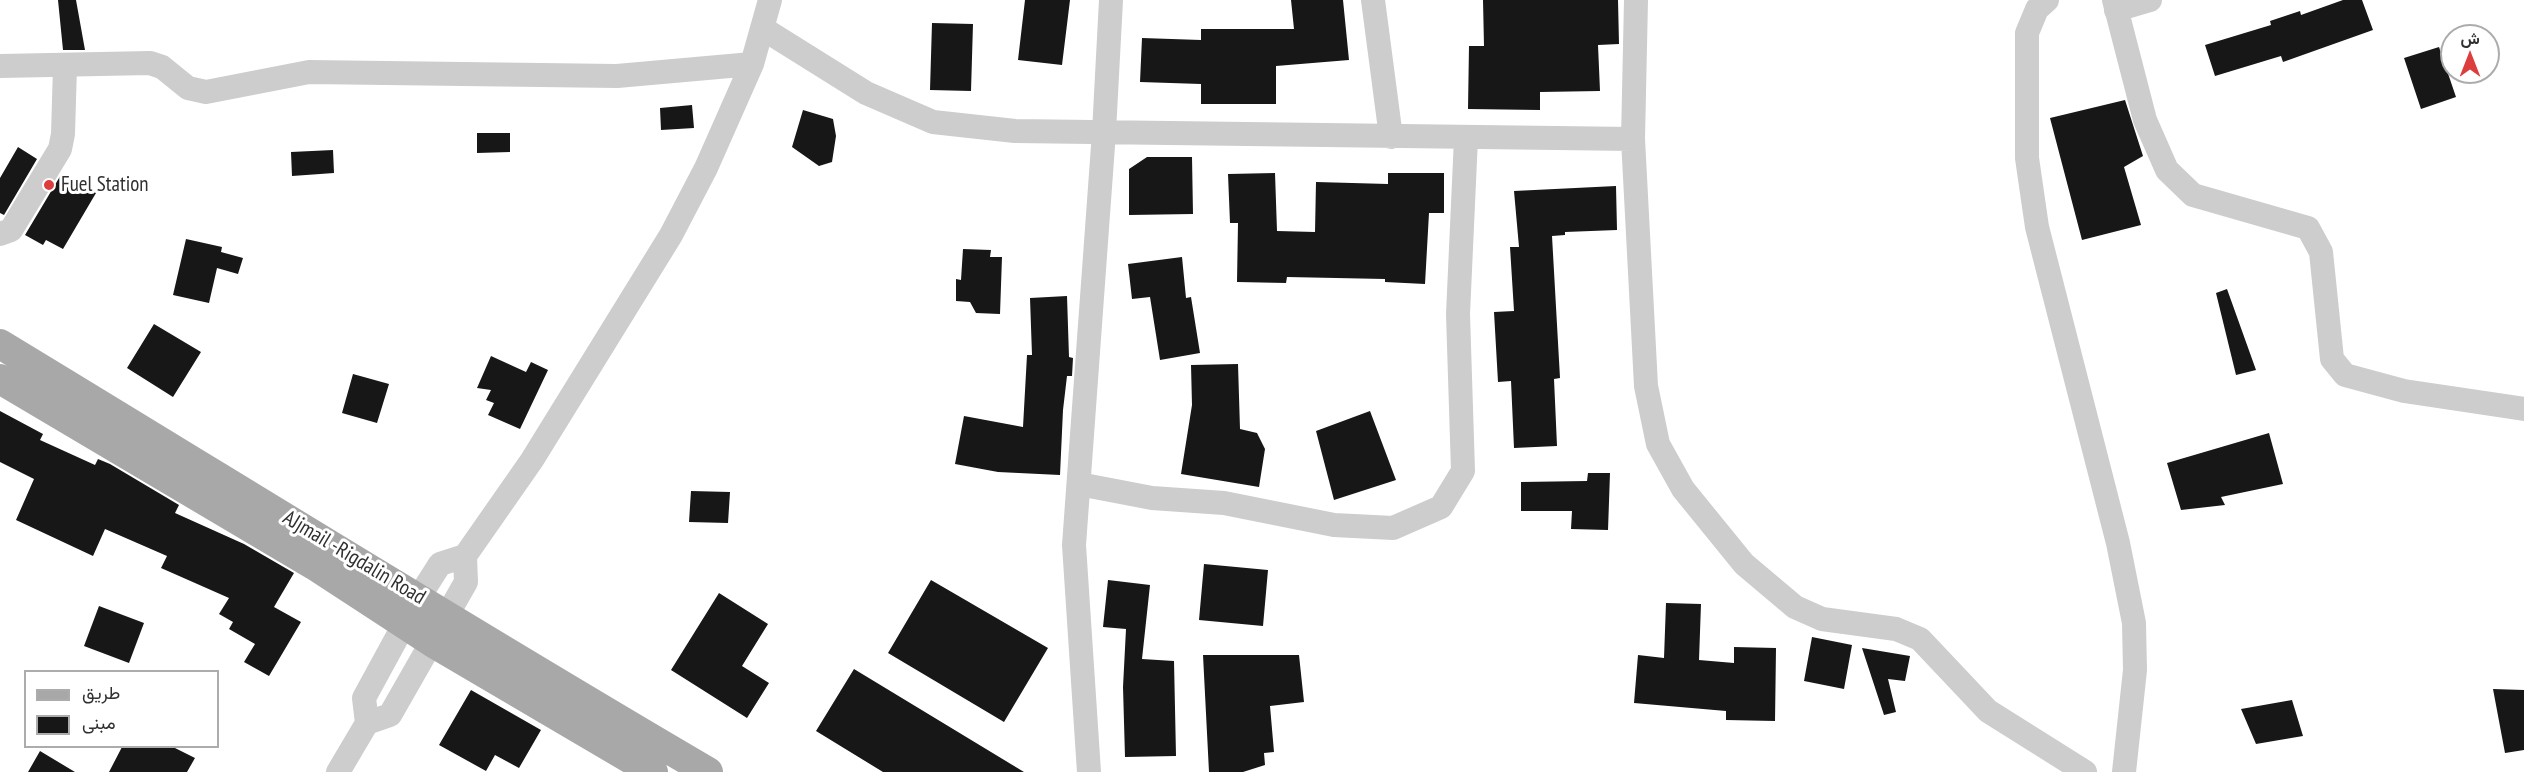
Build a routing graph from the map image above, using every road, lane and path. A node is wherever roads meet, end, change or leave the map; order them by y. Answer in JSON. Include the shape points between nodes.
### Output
{"nodes":[{"id":1,"x":770,"y":0,"type":"edge"},
{"id":2,"x":1111,"y":0,"type":"edge"},
{"id":3,"x":1373,"y":0,"type":"edge"},
{"id":4,"x":1636,"y":0,"type":"edge"},
{"id":5,"x":2047,"y":0,"type":"edge"},
{"id":6,"x":2150,"y":0,"type":"edge"},
{"id":7,"x":2115,"y":5,"type":"edge"},
{"id":8,"x":762,"y":28,"type":"junction"},
{"id":9,"x":752,"y":64,"type":"junction"},
{"id":10,"x":0,"y":66,"type":"edge"},
{"id":11,"x":65,"y":66,"type":"junction"},
{"id":12,"x":1104,"y":132,"type":"junction"},
{"id":13,"x":1390,"y":137,"type":"junction"},
{"id":14,"x":1466,"y":138,"type":"junction"},
{"id":15,"x":1633,"y":139,"type":"junction"},
{"id":16,"x":0,"y":234,"type":"edge"},
{"id":17,"x":0,"y":344,"type":"edge"},
{"id":18,"x":0,"y":379,"type":"edge"},
{"id":19,"x":2524,"y":409,"type":"edge"},
{"id":20,"x":1078,"y":484,"type":"junction"},
{"id":21,"x":465,"y":556,"type":"junction"},
{"id":22,"x":411,"y":610,"type":"junction"},
{"id":23,"x":449,"y":616,"type":"junction"},
{"id":24,"x":432,"y":642,"type":"junction"},
{"id":25,"x":367,"y":723,"type":"junction"},
{"id":26,"x":338,"y":772,"type":"edge"},
{"id":27,"x":653,"y":772,"type":"edge"},
{"id":28,"x":708,"y":772,"type":"edge"},
{"id":29,"x":1089,"y":772,"type":"edge"},
{"id":30,"x":2085,"y":772,"type":"edge"},
{"id":31,"x":2124,"y":772,"type":"edge"}],
"edges":[{"from":1,"to":8,"type":"street"},
{"from":2,"to":12,"type":"street"},
{"from":3,"to":13,"type":"street"},
{"from":4,"to":15,"type":"street"},
{"from":5,"to":31,"type":"street","via":[[2037,9],[2027,33],[2027,158],[2037,227],[2118,543],[2134,623],[2135,670]]},
{"from":6,"to":7,"type":"street"},
{"from":7,"to":19,"type":"street","via":[[2145,120],[2167,170],[2193,195],[2308,228],[2321,252],[2332,359],[2345,375],[2404,391]]},
{"from":8,"to":9,"type":"street"},
{"from":8,"to":12,"type":"street","via":[[866,93],[933,122],[1015,131]]},
{"from":9,"to":11,"type":"street","via":[[617,76],[309,72],[206,92],[188,88],[162,67],[150,63]]},
{"from":9,"to":21,"type":"street","via":[[671,235],[532,460]]},
{"from":10,"to":11,"type":"street"},
{"from":11,"to":16,"type":"street","via":[[60,149],[11,230]]},
{"from":12,"to":13,"type":"street"},
{"from":12,"to":20,"type":"street"},
{"from":13,"to":14,"type":"street"},
{"from":14,"to":15,"type":"street"},
{"from":14,"to":20,"type":"street","via":[[1458,314],[1463,471],[1441,507],[1393,528],[1334,525],[1224,503],[1152,498]]},
{"from":15,"to":30,"type":"street","via":[[1646,386],[1658,444],[1683,489],[1744,564],[1795,607],[1822,619],[1896,629],[1920,639],[1988,711]]},
{"from":17,"to":22,"type":"main road","name":"AJjmail -Rigdalin Road"},
{"from":18,"to":22,"type":"main road","name":"AJjmail -Rigdalin Road","via":[[314,565]]},
{"from":20,"to":29,"type":"street","via":[[1074,545]]},
{"from":21,"to":22,"type":"street","via":[[440,564]]},
{"from":21,"to":23,"type":"street","via":[[466,582]]},
{"from":22,"to":23,"type":"main road","name":"AJjmail -Rigdalin Road"},
{"from":22,"to":24,"type":"main road","name":"AJjmail -Rigdalin Road"},
{"from":22,"to":25,"type":"street","via":[[364,698]]},
{"from":23,"to":24,"type":"street"},
{"from":23,"to":28,"type":"main road","name":"AJjmail -Rigdalin Road"},
{"from":24,"to":25,"type":"street","via":[[390,715]]},
{"from":24,"to":27,"type":"main road","name":"AJjmail -Rigdalin Road"},
{"from":25,"to":26,"type":"street"}]}
